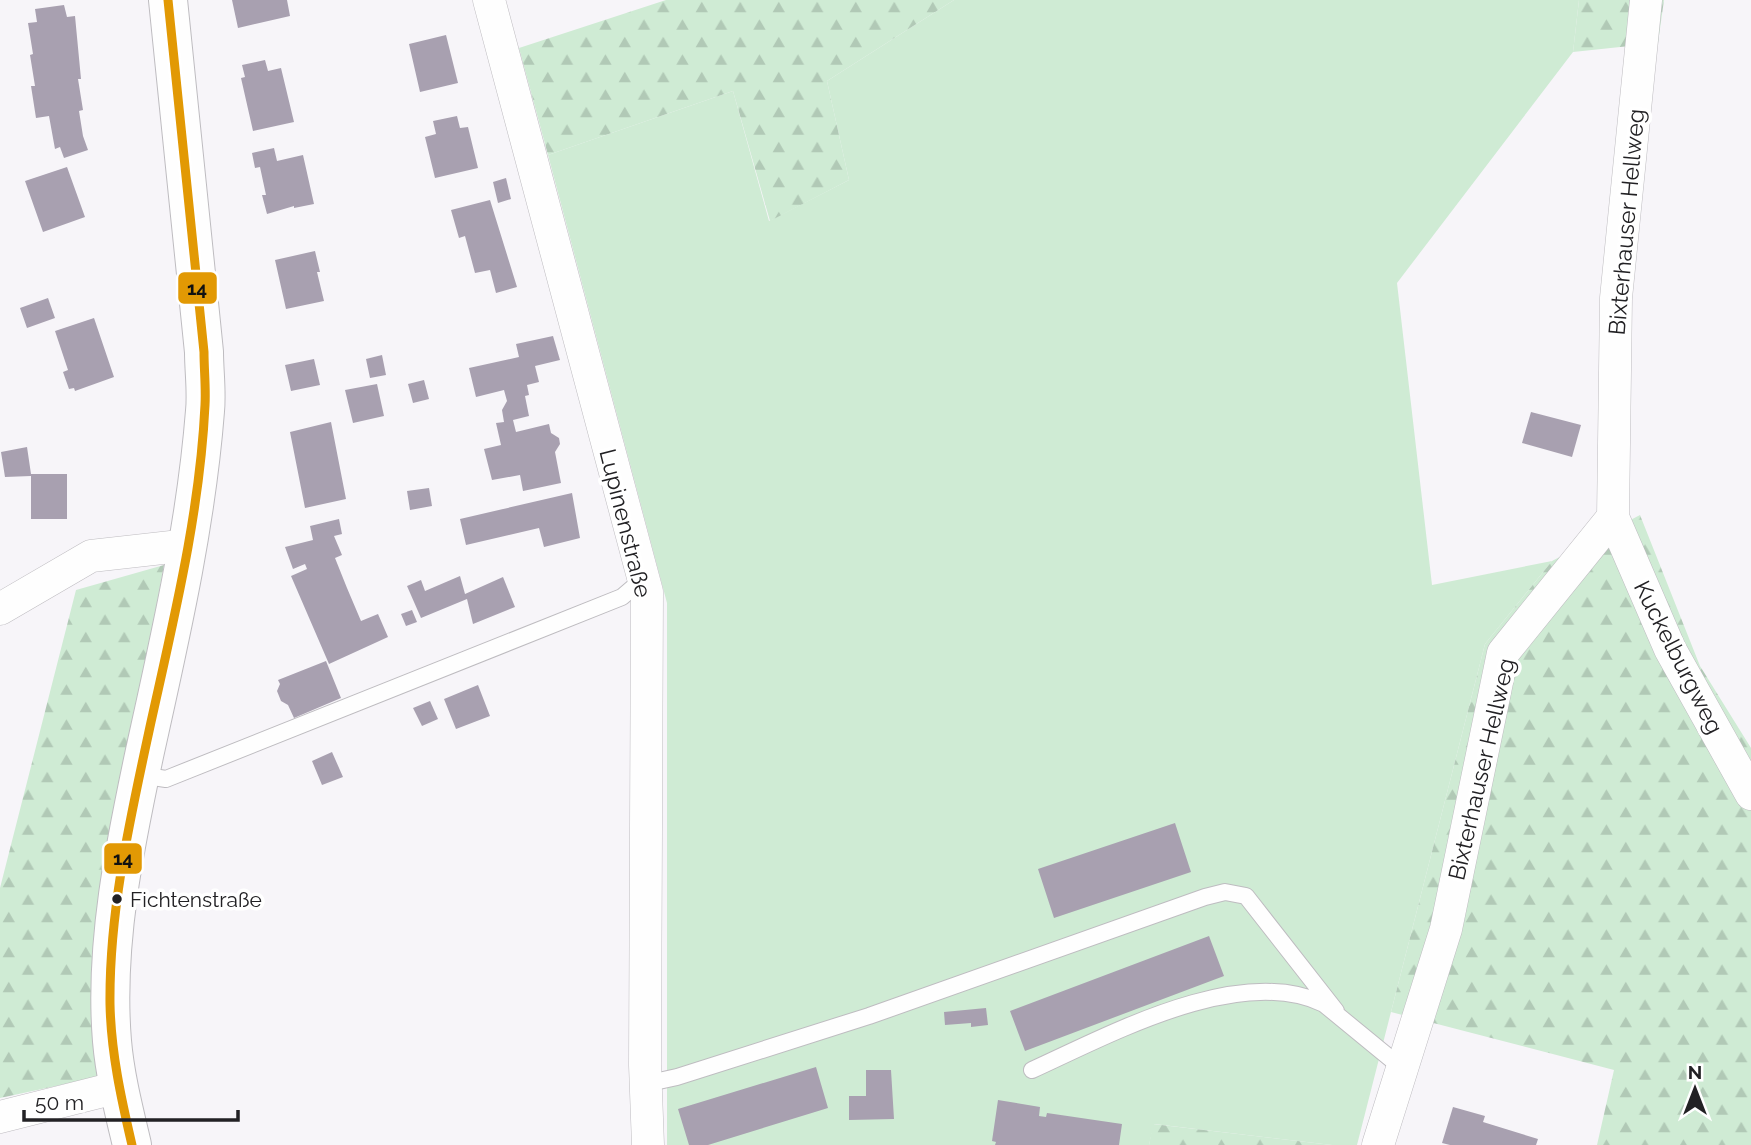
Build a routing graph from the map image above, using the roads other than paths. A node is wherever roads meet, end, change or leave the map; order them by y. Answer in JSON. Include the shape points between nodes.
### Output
{"nodes":[{"id":1,"x":169,"y":0,"type":"edge"},
{"id":2,"x":489,"y":0,"type":"edge"},
{"id":3,"x":1646,"y":0,"type":"edge"},
{"id":4,"x":1613,"y":517,"type":"junction"},
{"id":5,"x":190,"y":545,"type":"junction"},
{"id":6,"x":643,"y":579,"type":"junction"},
{"id":7,"x":0,"y":609,"type":"edge"},
{"id":8,"x":140,"y":775,"type":"junction"},
{"id":9,"x":1751,"y":794,"type":"edge"},
{"id":10,"x":1336,"y":1011,"type":"junction"},
{"id":11,"x":1402,"y":1068,"type":"junction"},
{"id":12,"x":1032,"y":1070,"type":"dead end"},
{"id":13,"x":645,"y":1084,"type":"junction"},
{"id":14,"x":119,"y":1087,"type":"junction"},
{"id":15,"x":0,"y":1117,"type":"edge"},
{"id":16,"x":132,"y":1145,"type":"edge"},
{"id":17,"x":648,"y":1145,"type":"edge"},
{"id":18,"x":1378,"y":1145,"type":"edge"}],
"edges":[{"from":1,"to":5,"type":"street","via":[[204,352],[205,408]]},
{"from":2,"to":6,"type":"street","name":"Lupinenstraße"},
{"from":3,"to":4,"type":"street","name":"Bixterhauser Hellweg","via":[[1616,298]]},
{"from":4,"to":9,"type":"street","name":"Kuckelburgweg","via":[[1670,649]]},
{"from":4,"to":11,"type":"street","name":"Bixterhauser Hellweg","via":[[1503,653],[1446,929]]},
{"from":5,"to":7,"type":"street","via":[[92,556]]},
{"from":5,"to":8,"type":"street"},
{"from":6,"to":8,"type":"lane","via":[[622,597],[205,764],[166,779]]},
{"from":6,"to":13,"type":"street","name":"Lupinenstraße","via":[[647,592]]},
{"from":8,"to":14,"type":"street","via":[[114,929],[112,1040]]},
{"from":10,"to":11,"type":"lane"},
{"from":10,"to":12,"type":"lane","via":[[1294,993],[1223,996],[1158,1013]]},
{"from":10,"to":13,"type":"lane","via":[[1246,896],[1225,892],[820,1033]]},
{"from":11,"to":18,"type":"street","name":"Bixterhauser Hellweg"},
{"from":13,"to":17,"type":"street","name":"Lupinenstraße"},
{"from":14,"to":15,"type":"street"},
{"from":14,"to":16,"type":"street"}]}
